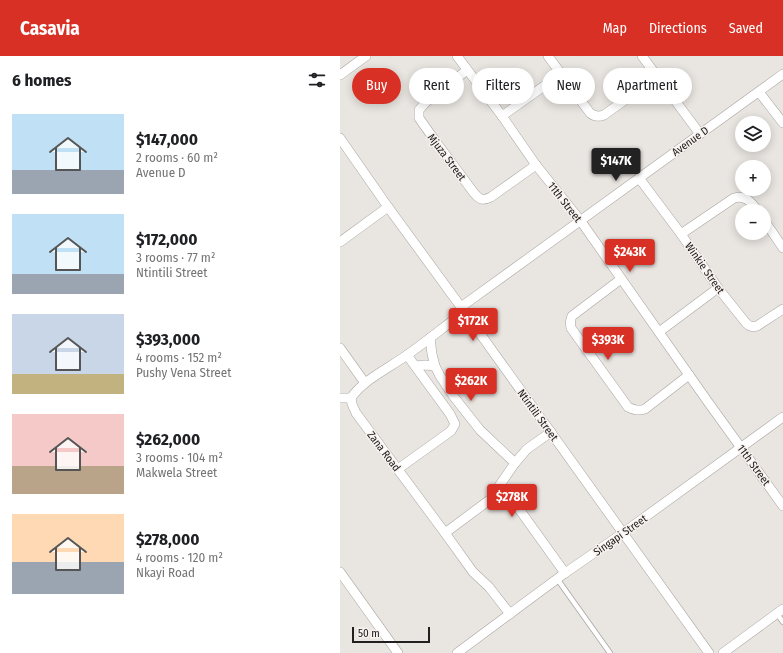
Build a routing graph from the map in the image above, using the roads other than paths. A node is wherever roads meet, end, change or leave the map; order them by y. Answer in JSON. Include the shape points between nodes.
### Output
{"nodes":[{"id":1,"x":366,"y":56,"type":"edge"},
{"id":2,"x":457,"y":56,"type":"edge"},
{"id":3,"x":548,"y":56,"type":"edge"},
{"id":4,"x":642,"y":56,"type":"edge"},
{"id":5,"x":557,"y":68,"type":"edge"},
{"id":6,"x":651,"y":68,"type":"edge"},
{"id":7,"x":467,"y":70,"type":"junction"},
{"id":8,"x":783,"y":74,"type":"edge"},
{"id":9,"x":340,"y":75,"type":"edge"},
{"id":10,"x":542,"y":88,"type":"edge"},
{"id":11,"x":759,"y":92,"type":"junction"},
{"id":12,"x":583,"y":104,"type":"edge"},
{"id":13,"x":619,"y":104,"type":"edge"},
{"id":14,"x":677,"y":104,"type":"edge"},
{"id":15,"x":502,"y":116,"type":"junction"},
{"id":16,"x":783,"y":123,"type":"edge"},
{"id":17,"x":700,"y":134,"type":"junction"},
{"id":18,"x":340,"y":138,"type":"edge"},
{"id":19,"x":536,"y":165,"type":"junction"},
{"id":20,"x":640,"y":178,"type":"junction"},
{"id":21,"x":752,"y":204,"type":"edge"},
{"id":22,"x":388,"y":207,"type":"junction"},
{"id":23,"x":580,"y":220,"type":"junction"},
{"id":24,"x":771,"y":227,"type":"edge"},
{"id":25,"x":681,"y":234,"type":"junction"},
{"id":26,"x":780,"y":237,"type":"edge"},
{"id":27,"x":340,"y":242,"type":"edge"},
{"id":28,"x":783,"y":248,"type":"edge"},
{"id":29,"x":621,"y":278,"type":"junction"},
{"id":30,"x":718,"y":288,"type":"junction"},
{"id":31,"x":463,"y":309,"type":"junction"},
{"id":32,"x":783,"y":309,"type":"edge"},
{"id":33,"x":659,"y":332,"type":"junction"},
{"id":34,"x":430,"y":338,"type":"junction"},
{"id":35,"x":340,"y":348,"type":"edge"},
{"id":36,"x":407,"y":355,"type":"junction"},
{"id":37,"x":416,"y":366,"type":"junction"},
{"id":38,"x":435,"y":366,"type":"junction"},
{"id":39,"x":689,"y":375,"type":"junction"},
{"id":40,"x":365,"y":383,"type":"junction"},
{"id":41,"x":340,"y":398,"type":"edge"},
{"id":42,"x":351,"y":398,"type":"junction"},
{"id":43,"x":783,"y":417,"type":"edge"},
{"id":44,"x":551,"y":432,"type":"junction"},
{"id":45,"x":740,"y":448,"type":"junction"},
{"id":46,"x":515,"y":463,"type":"junction"},
{"id":47,"x":398,"y":470,"type":"junction"},
{"id":48,"x":496,"y":497,"type":"junction"},
{"id":49,"x":783,"y":506,"type":"edge"},
{"id":50,"x":445,"y":532,"type":"junction"},
{"id":51,"x":623,"y":533,"type":"junction"},
{"id":52,"x":340,"y":572,"type":"edge"},
{"id":53,"x":566,"y":573,"type":"junction"},
{"id":54,"x":558,"y":580,"type":"junction"},
{"id":55,"x":780,"y":612,"type":"edge"},
{"id":56,"x":510,"y":614,"type":"junction"},
{"id":57,"x":783,"y":622,"type":"edge"},
{"id":58,"x":398,"y":653,"type":"edge"},
{"id":59,"x":457,"y":653,"type":"edge"},
{"id":60,"x":610,"y":653,"type":"edge"},
{"id":61,"x":709,"y":653,"type":"edge"},
{"id":62,"x":723,"y":653,"type":"edge"}],
"edges":[{"from":1,"to":9,"type":"street"},
{"from":2,"to":7,"type":"street","name":"11th Street"},
{"from":3,"to":5,"type":"street"},
{"from":4,"to":6,"type":"street"},
{"from":7,"to":15,"type":"street","name":"11th Street"},
{"from":7,"to":19,"type":"street","name":"Mjuza Street","via":[[419,110],[419,118],[436,142],[478,198],[485,200]]},
{"from":8,"to":11,"type":"street","name":"Avenue D"},
{"from":10,"to":15,"type":"street"},
{"from":11,"to":16,"type":"street"},
{"from":11,"to":17,"type":"street","name":"Avenue D"},
{"from":12,"to":13,"type":"street","via":[[593,116],[597,117]]},
{"from":14,"to":17,"type":"street"},
{"from":15,"to":19,"type":"street","name":"11th Street"},
{"from":17,"to":20,"type":"street","name":"Avenue D"},
{"from":18,"to":22,"type":"street","name":"Ntintili Street"},
{"from":19,"to":23,"type":"street","name":"11th Street"},
{"from":20,"to":23,"type":"street","name":"Avenue D"},
{"from":20,"to":25,"type":"street","name":"Winkie Street"},
{"from":21,"to":25,"type":"street","via":[[745,198],[734,198]]},
{"from":22,"to":27,"type":"street"},
{"from":22,"to":31,"type":"street","name":"Ntintili Street"},
{"from":23,"to":29,"type":"street","name":"11th Street"},
{"from":23,"to":31,"type":"street","name":"Avenue D"},
{"from":24,"to":26,"type":"street"},
{"from":25,"to":30,"type":"street","name":"Winkie Street"},
{"from":26,"to":28,"type":"street"},
{"from":29,"to":33,"type":"street","name":"11th Street"},
{"from":29,"to":39,"type":"street","via":[[572,316],[571,328],[628,407],[633,410],[645,409]]},
{"from":30,"to":32,"type":"street","name":"Winkie Street","via":[[746,323],[753,327]]},
{"from":30,"to":33,"type":"street"},
{"from":31,"to":34,"type":"street"},
{"from":31,"to":44,"type":"street","name":"Ntintili Street"},
{"from":33,"to":39,"type":"street","name":"11th Street"},
{"from":34,"to":36,"type":"street"},
{"from":34,"to":38,"type":"street"},
{"from":35,"to":40,"type":"street"},
{"from":36,"to":37,"type":"street"},
{"from":36,"to":40,"type":"street"},
{"from":37,"to":38,"type":"street"},
{"from":37,"to":47,"type":"street","via":[[455,424],[451,431]]},
{"from":38,"to":46,"type":"street","via":[[450,392],[473,422]]},
{"from":39,"to":45,"type":"street","name":"11th Street"},
{"from":40,"to":42,"type":"street"},
{"from":41,"to":42,"type":"street"},
{"from":42,"to":47,"type":"street","name":"Zana Road","via":[[356,413]]},
{"from":43,"to":45,"type":"street","name":"Singapi Street"},
{"from":44,"to":46,"type":"street","via":[[527,449]]},
{"from":44,"to":51,"type":"street","name":"Ntintili Street"},
{"from":45,"to":49,"type":"street","name":"11th Street"},
{"from":45,"to":51,"type":"street","name":"Singapi Street"},
{"from":46,"to":48,"type":"street","via":[[497,489]]},
{"from":47,"to":50,"type":"street","name":"Zana Road"},
{"from":48,"to":50,"type":"street"},
{"from":48,"to":53,"type":"street","via":[[505,497],[514,502]]},
{"from":50,"to":56,"type":"street","name":"Zana Road","via":[[472,572],[489,587]]},
{"from":51,"to":53,"type":"street","name":"Singapi Street"},
{"from":51,"to":61,"type":"street","name":"Ntintili Street"},
{"from":52,"to":58,"type":"street"},
{"from":53,"to":54,"type":"street","name":"Singapi Street"},
{"from":54,"to":56,"type":"street","name":"Singapi Street"},
{"from":54,"to":60,"type":"lane"},
{"from":55,"to":57,"type":"lane"},
{"from":55,"to":62,"type":"street"},
{"from":56,"to":59,"type":"street","name":"Singapi Street"}]}
